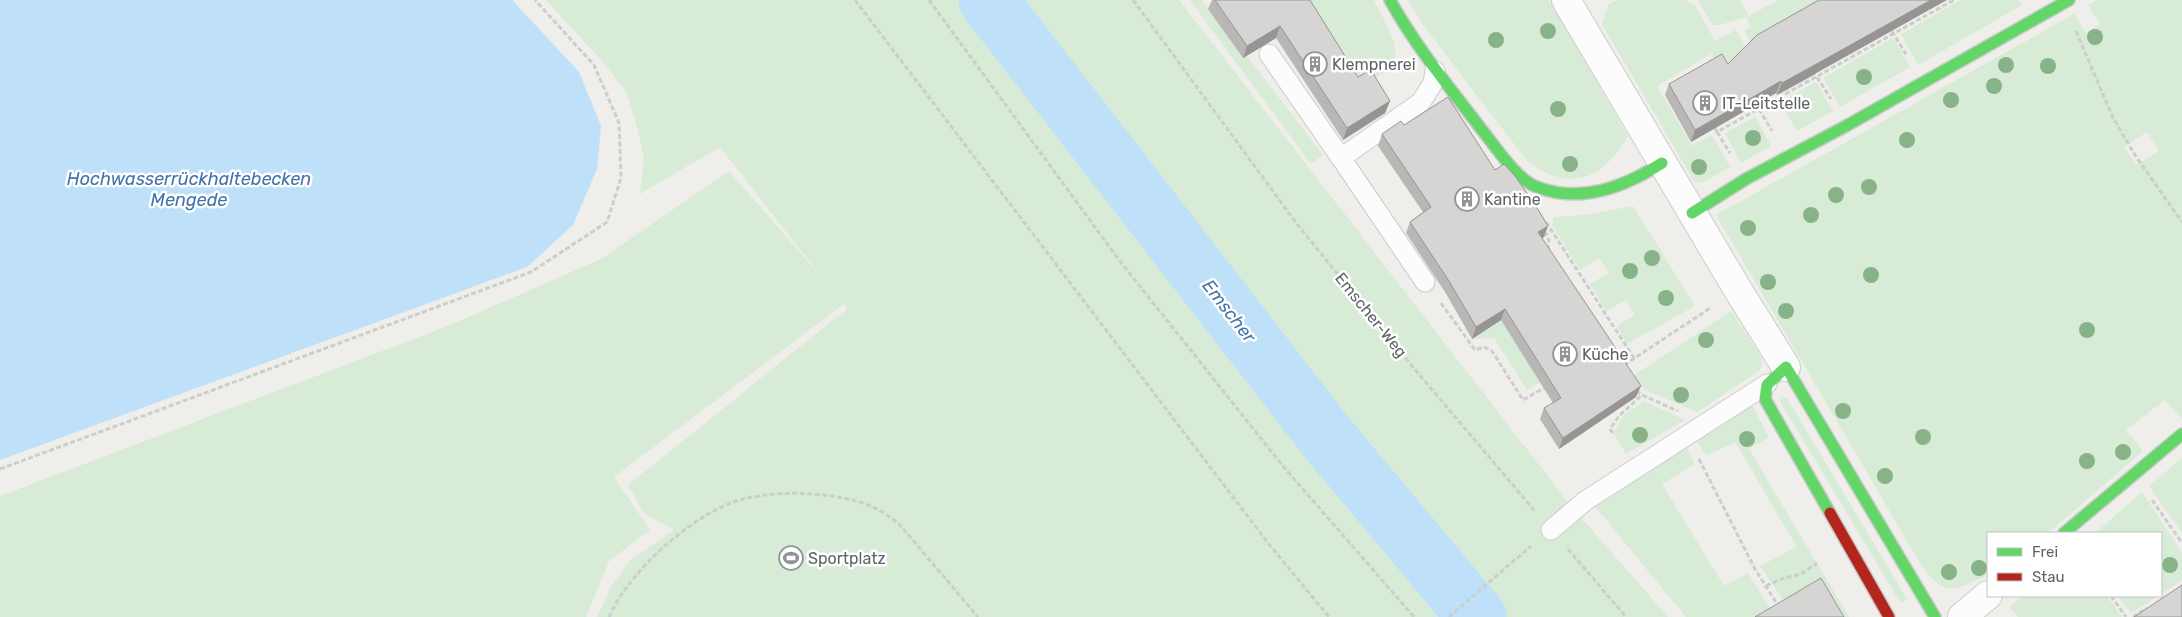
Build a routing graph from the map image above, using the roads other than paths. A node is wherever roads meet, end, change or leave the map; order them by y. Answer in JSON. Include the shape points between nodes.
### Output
{"nodes":[{"id":1,"x":1390,"y":0,"type":"edge"},
{"id":2,"x":1566,"y":0,"type":"edge"},
{"id":3,"x":2070,"y":0,"type":"edge"},
{"id":4,"x":1269,"y":54,"type":"dead end"},
{"id":5,"x":1435,"y":70,"type":"junction"},
{"id":6,"x":1341,"y":158,"type":"junction"},
{"id":7,"x":1662,"y":163,"type":"junction"},
{"id":8,"x":1692,"y":213,"type":"junction"},
{"id":9,"x":1425,"y":282,"type":"road end"},
{"id":10,"x":1777,"y":375,"type":"junction"},
{"id":11,"x":2182,"y":434,"type":"edge"},
{"id":12,"x":1551,"y":530,"type":"road end"},
{"id":13,"x":2065,"y":532,"type":"edge"},
{"id":14,"x":1987,"y":596,"type":"edge"},
{"id":15,"x":1888,"y":617,"type":"edge"},
{"id":16,"x":1935,"y":617,"type":"edge"},
{"id":17,"x":1962,"y":617,"type":"edge"}],
"edges":[{"from":1,"to":5,"type":"street"},
{"from":2,"to":7,"type":"street"},
{"from":3,"to":8,"type":"street","via":[[1746,179]]},
{"from":4,"to":6,"type":"lane"},
{"from":5,"to":6,"type":"lane","via":[[1431,88],[1421,102]]},
{"from":5,"to":7,"type":"street","via":[[1503,155],[1535,186],[1557,193],[1597,193],[1619,188]]},
{"from":6,"to":9,"type":"lane"},
{"from":7,"to":8,"type":"street"},
{"from":8,"to":10,"type":"street","via":[[1738,290]]},
{"from":10,"to":12,"type":"lane","via":[[1586,502]]},
{"from":10,"to":15,"type":"street","via":[[1764,393],[1766,402]]},
{"from":10,"to":16,"type":"street"},
{"from":11,"to":13,"type":"street"},
{"from":14,"to":17,"type":"street"}]}
